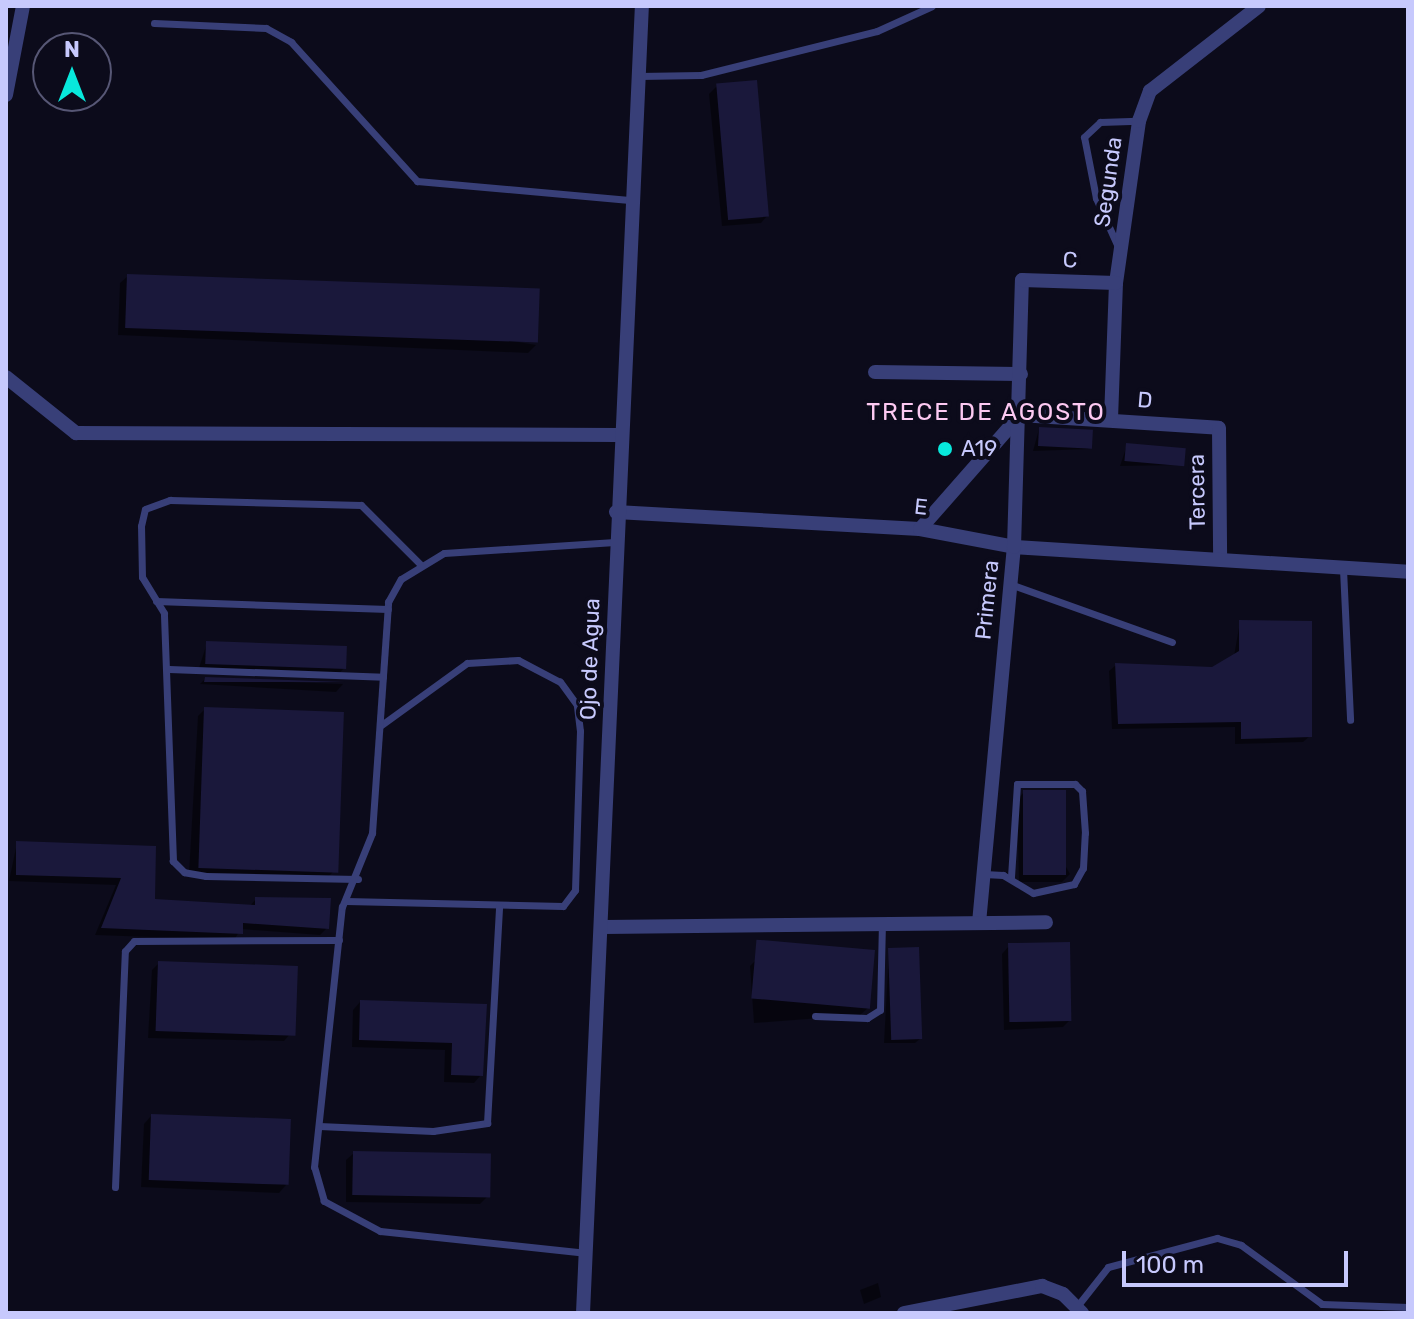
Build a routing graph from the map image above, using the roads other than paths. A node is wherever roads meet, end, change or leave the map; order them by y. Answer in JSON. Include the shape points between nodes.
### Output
{"nodes":[{"id":1,"x":23,"y":6,"type":"edge"},
{"id":2,"x":642,"y":6,"type":"edge"},
{"id":3,"x":932,"y":6,"type":"edge"},
{"id":4,"x":1259,"y":6,"type":"edge"},
{"id":5,"x":154,"y":23,"type":"dead end"},
{"id":6,"x":639,"y":76,"type":"junction"},
{"id":7,"x":6,"y":95,"type":"edge"},
{"id":8,"x":1139,"y":121,"type":"junction"},
{"id":9,"x":632,"y":200,"type":"junction"},
{"id":10,"x":1120,"y":251,"type":"junction"},
{"id":11,"x":1022,"y":280,"type":"joint"},
{"id":12,"x":1116,"y":283,"type":"junction"},
{"id":13,"x":875,"y":372,"type":"dead end"},
{"id":14,"x":1021,"y":374,"type":"junction"},
{"id":15,"x":6,"y":377,"type":"edge"},
{"id":16,"x":1020,"y":415,"type":"junction"},
{"id":17,"x":1111,"y":419,"type":"junction"},
{"id":18,"x":1219,"y":428,"type":"joint"},
{"id":19,"x":618,"y":435,"type":"junction"},
{"id":20,"x":616,"y":512,"type":"junction"},
{"id":21,"x":920,"y":529,"type":"junction"},
{"id":22,"x":615,"y":542,"type":"junction"},
{"id":23,"x":1014,"y":547,"type":"junction"},
{"id":24,"x":1220,"y":555,"type":"junction"},
{"id":25,"x":421,"y":565,"type":"junction"},
{"id":26,"x":1343,"y":566,"type":"junction"},
{"id":27,"x":1408,"y":572,"type":"edge"},
{"id":28,"x":1010,"y":584,"type":"junction"},
{"id":29,"x":156,"y":601,"type":"junction"},
{"id":30,"x":388,"y":609,"type":"junction"},
{"id":31,"x":1172,"y":642,"type":"dead end"},
{"id":32,"x":169,"y":669,"type":"junction"},
{"id":33,"x":383,"y":677,"type":"junction"},
{"id":34,"x":1350,"y":720,"type":"dead end"},
{"id":35,"x":380,"y":726,"type":"junction"},
{"id":36,"x":984,"y":874,"type":"junction"},
{"id":37,"x":1011,"y":878,"type":"junction"},
{"id":38,"x":358,"y":879,"type":"junction"},
{"id":39,"x":346,"y":901,"type":"junction"},
{"id":40,"x":499,"y":906,"type":"junction"},
{"id":41,"x":1046,"y":922,"type":"dead end"},
{"id":42,"x":979,"y":923,"type":"junction"},
{"id":43,"x":882,"y":924,"type":"junction"},
{"id":44,"x":604,"y":927,"type":"junction"},
{"id":45,"x":339,"y":940,"type":"junction"},
{"id":46,"x":815,"y":1016,"type":"dead end"},
{"id":47,"x":319,"y":1126,"type":"junction"},
{"id":48,"x":115,"y":1187,"type":"dead end"},
{"id":49,"x":587,"y":1253,"type":"junction"},
{"id":50,"x":1322,"y":1304,"type":"junction"},
{"id":51,"x":1408,"y":1307,"type":"edge"},
{"id":52,"x":1080,"y":1311,"type":"edge"},
{"id":53,"x":583,"y":1313,"type":"edge"},
{"id":54,"x":904,"y":1313,"type":"edge"},
{"id":55,"x":1317,"y":1313,"type":"edge"}],
"edges":[{"from":1,"to":7,"type":"street"},
{"from":2,"to":6,"type":"street","name":"Ojo de Agua"},
{"from":3,"to":6,"type":"lane","via":[[877,31],[701,75]]},
{"from":4,"to":8,"type":"street","name":"Segunda","via":[[1150,91]]},
{"from":5,"to":9,"type":"lane","via":[[266,28],[291,42],[417,181]]},
{"from":6,"to":9,"type":"street","name":"Ojo de Agua"},
{"from":8,"to":10,"type":"street","name":"Segunda"},
{"from":8,"to":10,"type":"lane","via":[[1100,122],[1084,137],[1096,198]]},
{"from":9,"to":19,"type":"street","name":"Ojo de Agua"},
{"from":10,"to":12,"type":"street","name":"Segunda"},
{"from":11,"to":12,"type":"street","name":"C"},
{"from":11,"to":14,"type":"street","name":"Primera"},
{"from":12,"to":17,"type":"street","name":"Segunda"},
{"from":13,"to":14,"type":"street"},
{"from":14,"to":16,"type":"street","name":"Primera"},
{"from":15,"to":19,"type":"street","via":[[76,433]]},
{"from":16,"to":17,"type":"street","name":"D"},
{"from":16,"to":21,"type":"street"},
{"from":16,"to":23,"type":"street","name":"Primera"},
{"from":17,"to":18,"type":"street","name":"D"},
{"from":18,"to":24,"type":"street","name":"Tercera"},
{"from":19,"to":20,"type":"street","name":"Ojo de Agua"},
{"from":20,"to":21,"type":"street","name":"E"},
{"from":20,"to":22,"type":"street","name":"Ojo de Agua"},
{"from":21,"to":23,"type":"street","name":"E"},
{"from":22,"to":25,"type":"lane","via":[[470,548]]},
{"from":22,"to":44,"type":"street","name":"Ojo de Agua"},
{"from":23,"to":24,"type":"street","name":"E"},
{"from":23,"to":28,"type":"street","name":"Primera"},
{"from":24,"to":26,"type":"street","name":"E"},
{"from":25,"to":29,"type":"lane","via":[[361,505],[170,500],[145,509],[141,526],[142,577]]},
{"from":25,"to":30,"type":"lane","via":[[401,579]]},
{"from":26,"to":27,"type":"street","name":"E"},
{"from":26,"to":34,"type":"lane"},
{"from":28,"to":31,"type":"lane"},
{"from":28,"to":36,"type":"street","name":"Primera"},
{"from":29,"to":30,"type":"lane"},
{"from":29,"to":32,"type":"lane"},
{"from":30,"to":33,"type":"lane"},
{"from":32,"to":33,"type":"lane"},
{"from":32,"to":38,"type":"lane","via":[[173,861],[184,872],[206,876]]},
{"from":33,"to":35,"type":"lane"},
{"from":35,"to":38,"type":"lane","via":[[369,854]]},
{"from":35,"to":40,"type":"lane","via":[[435,680],[494,657],[538,665],[577,705],[575,890],[563,906]]},
{"from":36,"to":37,"type":"lane"},
{"from":36,"to":42,"type":"street","name":"Primera"},
{"from":37,"to":37,"type":"lane","via":[[1017,784],[1075,784],[1082,791],[1085,833],[1083,868],[1074,884],[1033,893],[1016,889]]},
{"from":38,"to":39,"type":"lane"},
{"from":39,"to":40,"type":"lane"},
{"from":39,"to":45,"type":"lane"},
{"from":40,"to":47,"type":"lane","via":[[487,1123],[433,1131]]},
{"from":41,"to":42,"type":"street"},
{"from":42,"to":43,"type":"street"},
{"from":43,"to":44,"type":"street"},
{"from":43,"to":46,"type":"lane","via":[[880,1010],[867,1018]]},
{"from":44,"to":49,"type":"street","name":"Ojo de Agua"},
{"from":45,"to":47,"type":"lane"},
{"from":45,"to":48,"type":"lane","via":[[134,941],[125,951]]},
{"from":47,"to":49,"type":"lane","via":[[316,1186],[324,1201],[354,1221],[403,1237]]},
{"from":49,"to":53,"type":"street","name":"Ojo de Agua"},
{"from":50,"to":51,"type":"lane"},
{"from":50,"to":52,"type":"lane","via":[[1241,1245],[1217,1238],[1108,1267]]},
{"from":50,"to":55,"type":"lane"},
{"from":52,"to":54,"type":"street","via":[[1042,1286]]}]}
